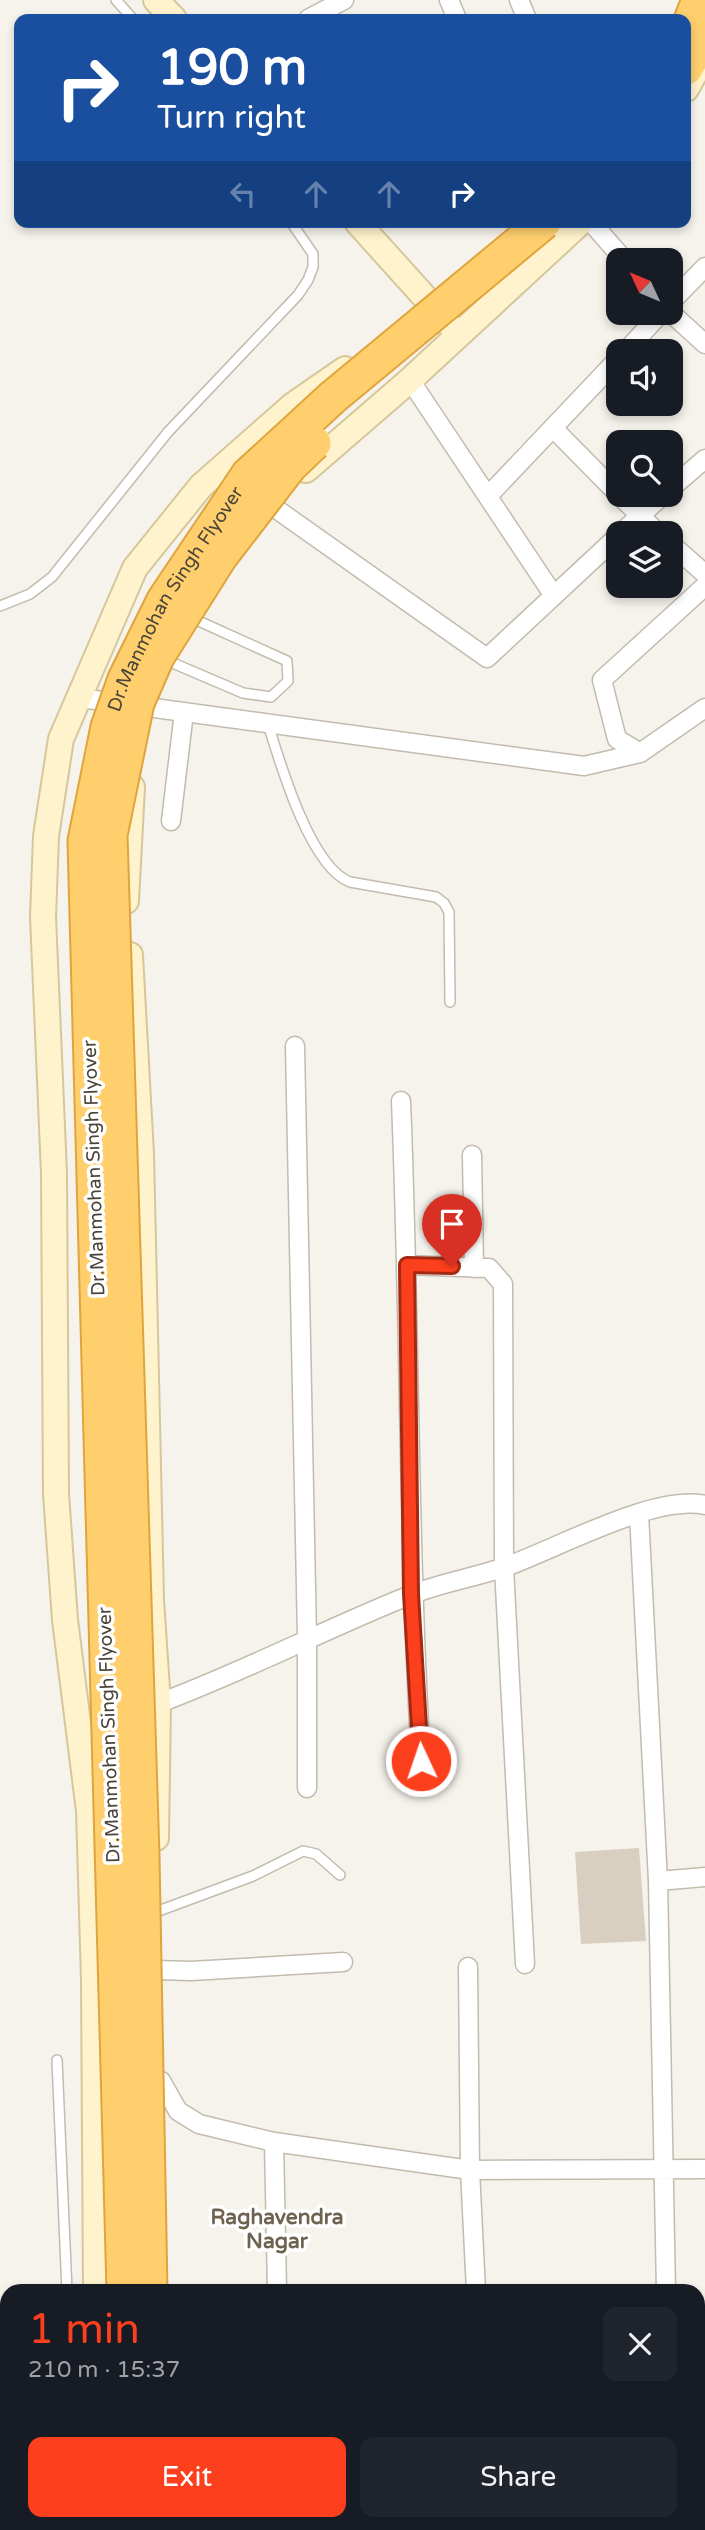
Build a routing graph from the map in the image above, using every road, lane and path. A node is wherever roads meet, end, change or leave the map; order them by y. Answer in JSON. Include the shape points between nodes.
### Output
{"nodes":[{"id":1,"x":116,"y":0,"type":"edge"},
{"id":2,"x":344,"y":0,"type":"edge"},
{"id":3,"x":699,"y":0,"type":"edge"},
{"id":4,"x":129,"y":14,"type":"edge"},
{"id":5,"x":317,"y":14,"type":"edge"},
{"id":6,"x":691,"y":20,"type":"edge"},
{"id":7,"x":705,"y":35,"type":"edge"},
{"id":8,"x":705,"y":57,"type":"edge"},
{"id":9,"x":691,"y":59,"type":"edge"},
{"id":10,"x":691,"y":81,"type":"edge"},
{"id":11,"x":295,"y":228,"type":"edge"},
{"id":12,"x":362,"y":228,"type":"edge"},
{"id":13,"x":522,"y":228,"type":"edge"},
{"id":14,"x":537,"y":228,"type":"edge"},
{"id":15,"x":555,"y":228,"type":"edge"},
{"id":16,"x":574,"y":228,"type":"edge"},
{"id":17,"x":596,"y":228,"type":"edge"},
{"id":18,"x":614,"y":248,"type":"edge"},
{"id":19,"x":705,"y":267,"type":"edge"},
{"id":20,"x":683,"y":290,"type":"edge"},
{"id":21,"x":435,"y":308,"type":"junction"},
{"id":22,"x":683,"y":324,"type":"edge"},
{"id":23,"x":649,"y":326,"type":"edge"},
{"id":24,"x":458,"y":334,"type":"junction"},
{"id":25,"x":637,"y":339,"type":"edge"},
{"id":26,"x":705,"y":344,"type":"edge"},
{"id":27,"x":606,"y":372,"type":"edge"},
{"id":28,"x":410,"y":380,"type":"junction"},
{"id":29,"x":553,"y":429,"type":"junction"},
{"id":30,"x":704,"y":462,"type":"edge"},
{"id":31,"x":683,"y":479,"type":"edge"},
{"id":32,"x":606,"y":483,"type":"edge"},
{"id":33,"x":488,"y":496,"type":"junction"},
{"id":34,"x":272,"y":506,"type":"junction"},
{"id":35,"x":630,"y":507,"type":"edge"},
{"id":36,"x":649,"y":507,"type":"edge"},
{"id":37,"x":639,"y":516,"type":"junction"},
{"id":38,"x":634,"y":521,"type":"edge"},
{"id":39,"x":645,"y":521,"type":"edge"},
{"id":40,"x":606,"y":547,"type":"edge"},
{"id":41,"x":683,"y":555,"type":"edge"},
{"id":42,"x":705,"y":574,"type":"edge"},
{"id":43,"x":705,"y":586,"type":"edge"},
{"id":44,"x":554,"y":596,"type":"junction"},
{"id":45,"x":0,"y":606,"type":"edge"},
{"id":46,"x":192,"y":618,"type":"junction"},
{"id":47,"x":168,"y":661,"type":"junction"},
{"id":48,"x":80,"y":698,"type":"junction"},
{"id":49,"x":147,"y":708,"type":"junction"},
{"id":50,"x":705,"y":708,"type":"edge"},
{"id":51,"x":184,"y":712,"type":"junction"},
{"id":52,"x":268,"y":724,"type":"junction"},
{"id":53,"x":640,"y":753,"type":"junction"},
{"id":54,"x":171,"y":821,"type":"dead end"},
{"id":55,"x":450,"y":1002,"type":"dead end"},
{"id":56,"x":295,"y":1046,"type":"dead end"},
{"id":57,"x":401,"y":1101,"type":"dead end"},
{"id":58,"x":472,"y":1155,"type":"dead end"},
{"id":59,"x":407,"y":1265,"type":"junction"},
{"id":60,"x":474,"y":1268,"type":"junction"},
{"id":61,"x":705,"y":1505,"type":"edge"},
{"id":62,"x":639,"y":1514,"type":"junction"},
{"id":63,"x":503,"y":1568,"type":"junction"},
{"id":64,"x":411,"y":1594,"type":"junction"},
{"id":65,"x":307,"y":1638,"type":"junction"},
{"id":66,"x":158,"y":1704,"type":"junction"},
{"id":67,"x":79,"y":1733,"type":"junction"},
{"id":68,"x":421,"y":1761,"type":"dead end"},
{"id":69,"x":307,"y":1788,"type":"dead end"},
{"id":70,"x":340,"y":1875,"type":"dead end"},
{"id":71,"x":705,"y":1877,"type":"edge"},
{"id":72,"x":658,"y":1881,"type":"junction"},
{"id":73,"x":153,"y":1913,"type":"junction"},
{"id":74,"x":343,"y":1962,"type":"dead end"},
{"id":75,"x":525,"y":1964,"type":"dead end"},
{"id":76,"x":468,"y":1967,"type":"dead end"},
{"id":77,"x":156,"y":1970,"type":"junction"},
{"id":78,"x":57,"y":2060,"type":"dead end"},
{"id":79,"x":93,"y":2080,"type":"junction"},
{"id":80,"x":161,"y":2081,"type":"junction"},
{"id":81,"x":274,"y":2142,"type":"junction"},
{"id":82,"x":470,"y":2169,"type":"junction"},
{"id":83,"x":705,"y":2169,"type":"edge"},
{"id":84,"x":663,"y":2170,"type":"junction"},
{"id":85,"x":67,"y":2284,"type":"edge"},
{"id":86,"x":96,"y":2284,"type":"edge"},
{"id":87,"x":124,"y":2284,"type":"edge"},
{"id":88,"x":150,"y":2284,"type":"edge"},
{"id":89,"x":163,"y":2284,"type":"edge"},
{"id":90,"x":277,"y":2284,"type":"edge"},
{"id":91,"x":476,"y":2284,"type":"edge"},
{"id":92,"x":666,"y":2284,"type":"edge"}],
"edges":[{"from":1,"to":4,"type":"lane"},
{"from":2,"to":5,"type":"street"},
{"from":3,"to":6,"type":"highway"},
{"from":7,"to":9,"type":"highway"},
{"from":8,"to":10,"type":"street"},
{"from":11,"to":45,"type":"lane","via":[[313,254],[313,267],[298,296],[168,432],[52,577],[30,594]]},
{"from":12,"to":21,"type":"street"},
{"from":13,"to":21,"type":"street"},
{"from":14,"to":87,"type":"highway","name":"Dr.Manmohan Singh Flyover","bridge":true,"via":[[333,397],[248,475],[164,600],[125,679],[97,773],[85,841]]},
{"from":15,"to":88,"type":"highway","name":"Dr.Manmohan Singh Flyover","bridge":true,"via":[[508,274],[391,370],[290,466],[220,557],[157,657],[137,703],[110,835],[141,1814]]},
{"from":16,"to":24,"type":"street"},
{"from":17,"to":18,"type":"street"},
{"from":19,"to":20,"type":"street"},
{"from":21,"to":24,"type":"street"},
{"from":21,"to":48,"type":"street","via":[[293,405],[201,486],[135,568]]},
{"from":22,"to":26,"type":"street"},
{"from":23,"to":25,"type":"street"},
{"from":24,"to":28,"type":"street"},
{"from":27,"to":29,"type":"street"},
{"from":28,"to":33,"type":"street"},
{"from":28,"to":34,"type":"street","via":[[315,460]]},
{"from":29,"to":32,"type":"street"},
{"from":29,"to":33,"type":"street"},
{"from":30,"to":31,"type":"street"},
{"from":33,"to":44,"type":"street"},
{"from":34,"to":44,"type":"street","via":[[487,658]]},
{"from":34,"to":46,"type":"street","via":[[243,540]]},
{"from":35,"to":37,"type":"street"},
{"from":36,"to":37,"type":"street"},
{"from":37,"to":38,"type":"street"},
{"from":37,"to":39,"type":"street"},
{"from":40,"to":44,"type":"street"},
{"from":41,"to":42,"type":"street"},
{"from":43,"to":53,"type":"street","via":[[602,680],[617,738]]},
{"from":46,"to":47,"type":"street"},
{"from":46,"to":47,"type":"lane","via":[[287,661],[288,681],[271,697],[243,693]]},
{"from":47,"to":49,"type":"street"},
{"from":48,"to":49,"type":"street"},
{"from":48,"to":67,"type":"street","via":[[61,739],[43,886],[54,1173],[56,1494]]},
{"from":49,"to":51,"type":"street"},
{"from":49,"to":66,"type":"street","via":[[131,792],[126,898],[141,1154],[151,1600]]},
{"from":50,"to":53,"type":"street"},
{"from":51,"to":52,"type":"street"},
{"from":51,"to":54,"type":"street"},
{"from":52,"to":53,"type":"street","via":[[584,765]]},
{"from":52,"to":55,"type":"lane","via":[[296,806],[333,872],[350,882],[436,897],[444,903],[449,912]]},
{"from":56,"to":65,"type":"street"},
{"from":57,"to":59,"type":"street"},
{"from":58,"to":60,"type":"street"},
{"from":59,"to":60,"type":"street"},
{"from":59,"to":64,"type":"street"},
{"from":60,"to":63,"type":"street","via":[[489,1268],[503,1284]]},
{"from":61,"to":62,"type":"street","via":[[674,1504]]},
{"from":62,"to":63,"type":"street"},
{"from":62,"to":72,"type":"street"},
{"from":63,"to":64,"type":"street"},
{"from":63,"to":75,"type":"street"},
{"from":64,"to":65,"type":"street"},
{"from":64,"to":68,"type":"street"},
{"from":65,"to":66,"type":"street"},
{"from":65,"to":69,"type":"street"},
{"from":66,"to":67,"type":"street"},
{"from":66,"to":73,"type":"street"},
{"from":67,"to":79,"type":"street","via":[[89,1811]]},
{"from":70,"to":73,"type":"lane","via":[[316,1854],[303,1852]]},
{"from":71,"to":72,"type":"street"},
{"from":72,"to":84,"type":"street"},
{"from":73,"to":77,"type":"street"},
{"from":74,"to":77,"type":"street"},
{"from":76,"to":82,"type":"street"},
{"from":77,"to":80,"type":"street"},
{"from":78,"to":85,"type":"lane"},
{"from":79,"to":80,"type":"street"},
{"from":79,"to":86,"type":"street"},
{"from":80,"to":81,"type":"street","via":[[178,2111],[199,2124]]},
{"from":80,"to":89,"type":"street"},
{"from":81,"to":82,"type":"street"},
{"from":81,"to":90,"type":"street"},
{"from":82,"to":84,"type":"street"},
{"from":82,"to":91,"type":"street"},
{"from":83,"to":84,"type":"street"},
{"from":84,"to":92,"type":"street"}]}
